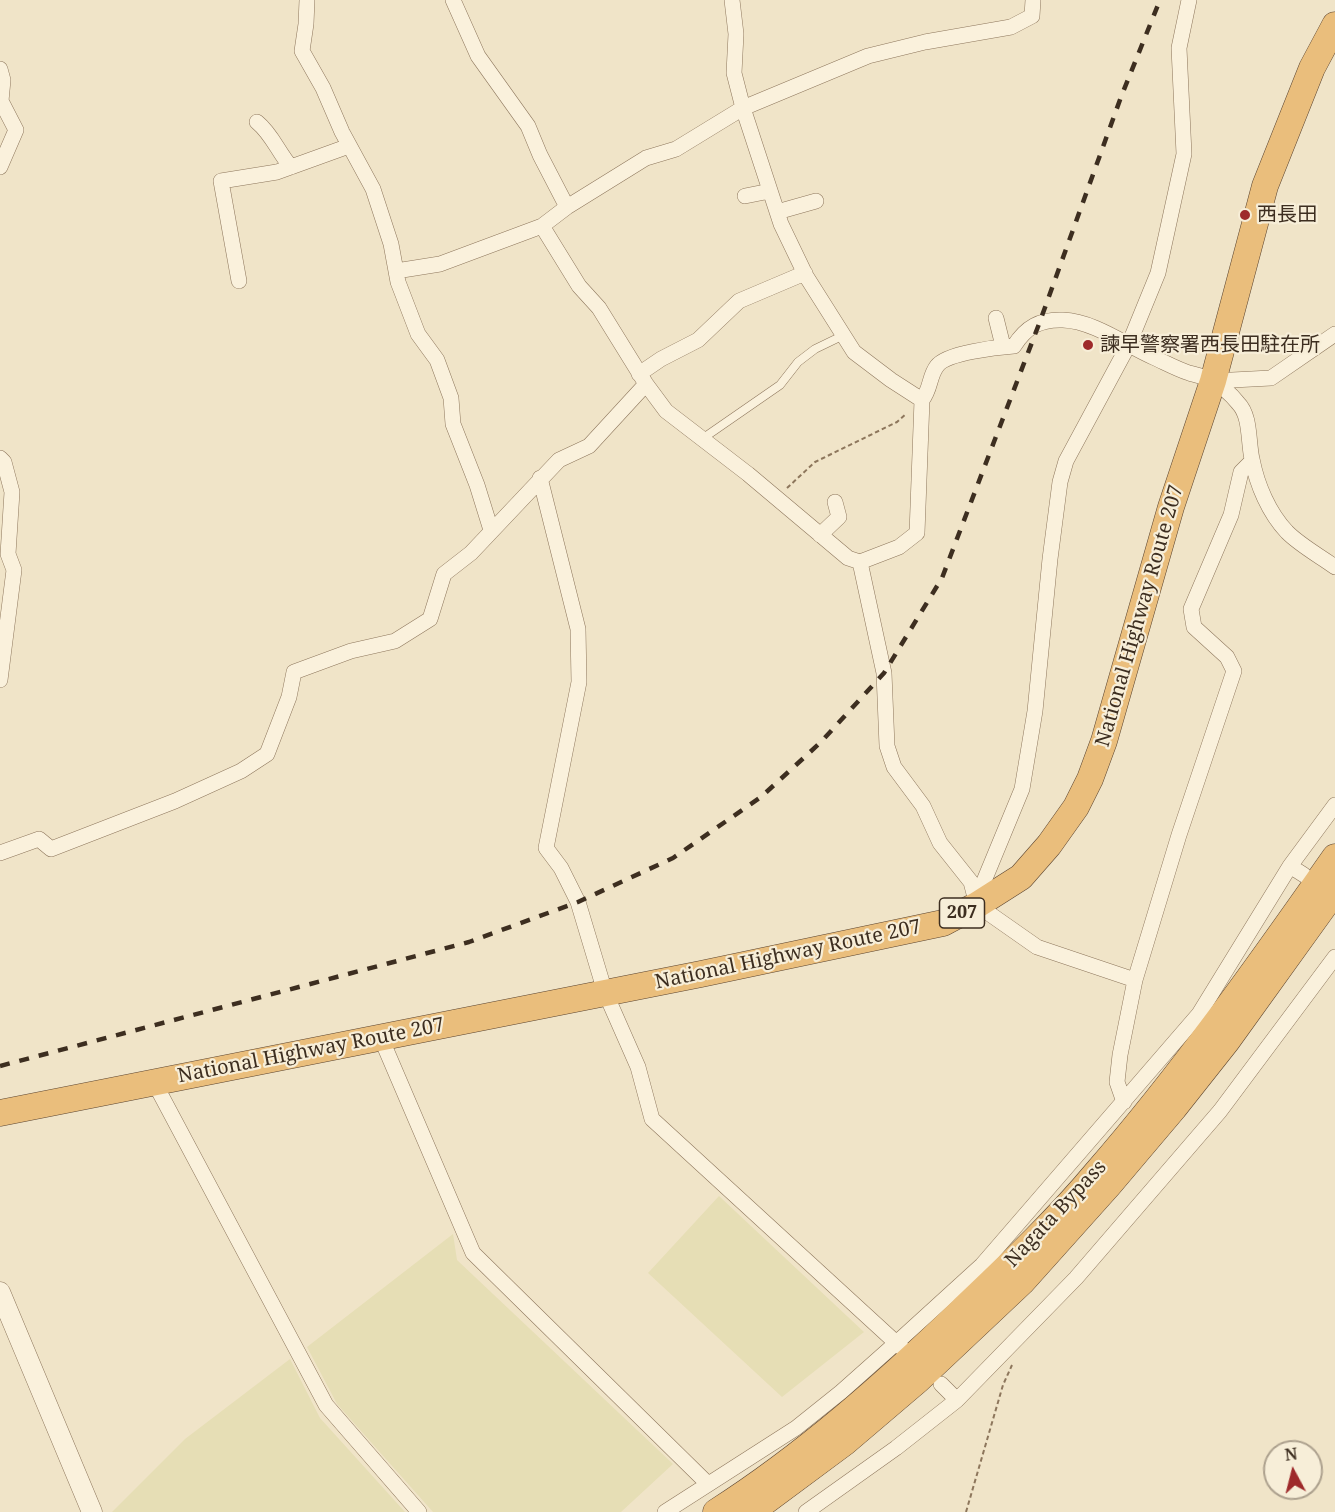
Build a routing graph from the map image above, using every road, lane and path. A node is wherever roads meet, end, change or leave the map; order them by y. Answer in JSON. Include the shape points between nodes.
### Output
{"nodes":[{"id":1,"x":306,"y":0,"type":"edge"},
{"id":2,"x":453,"y":0,"type":"edge"},
{"id":3,"x":732,"y":0,"type":"edge"},
{"id":4,"x":1034,"y":0,"type":"edge"},
{"id":5,"x":1189,"y":0,"type":"edge"},
{"id":6,"x":1335,"y":25,"type":"edge"},
{"id":7,"x":0,"y":69,"type":"edge"},
{"id":8,"x":743,"y":108,"type":"junction"},
{"id":9,"x":256,"y":122,"type":"dead end"},
{"id":10,"x":350,"y":146,"type":"junction"},
{"id":11,"x":0,"y":166,"type":"edge"},
{"id":12,"x":291,"y":167,"type":"junction"},
{"id":13,"x":770,"y":190,"type":"junction"},
{"id":14,"x":745,"y":196,"type":"dead end"},
{"id":15,"x":816,"y":201,"type":"dead end"},
{"id":16,"x":567,"y":207,"type":"junction"},
{"id":17,"x":777,"y":212,"type":"junction"},
{"id":18,"x":542,"y":226,"type":"junction"},
{"id":19,"x":396,"y":271,"type":"junction"},
{"id":20,"x":805,"y":273,"type":"junction"},
{"id":21,"x":239,"y":281,"type":"dead end"},
{"id":22,"x":996,"y":318,"type":"dead end"},
{"id":23,"x":1335,"y":334,"type":"edge"},
{"id":24,"x":844,"y":335,"type":"junction"},
{"id":25,"x":1129,"y":345,"type":"junction"},
{"id":26,"x":1003,"y":346,"type":"junction"},
{"id":27,"x":643,"y":379,"type":"junction"},
{"id":28,"x":1213,"y":381,"type":"junction"},
{"id":29,"x":922,"y":400,"type":"junction"},
{"id":30,"x":702,"y":439,"type":"junction"},
{"id":31,"x":0,"y":458,"type":"edge"},
{"id":32,"x":1252,"y":461,"type":"junction"},
{"id":33,"x":540,"y":478,"type":"junction"},
{"id":34,"x":777,"y":498,"type":"junction"},
{"id":35,"x":835,"y":502,"type":"dead end"},
{"id":36,"x":491,"y":530,"type":"junction"},
{"id":37,"x":820,"y":535,"type":"junction"},
{"id":38,"x":5,"y":537,"type":"edge"},
{"id":39,"x":860,"y":562,"type":"junction"},
{"id":40,"x":1335,"y":567,"type":"edge"},
{"id":41,"x":0,"y":680,"type":"edge"},
{"id":42,"x":1335,"y":805,"type":"edge"},
{"id":43,"x":0,"y":853,"type":"edge"},
{"id":44,"x":1335,"y":856,"type":"edge"},
{"id":45,"x":1290,"y":866,"type":"junction"},
{"id":46,"x":1304,"y":875,"type":"dead end"},
{"id":47,"x":1335,"y":891,"type":"edge"},
{"id":48,"x":978,"y":905,"type":"junction"},
{"id":49,"x":1335,"y":957,"type":"edge"},
{"id":50,"x":1135,"y":980,"type":"junction"},
{"id":51,"x":605,"y":992,"type":"junction"},
{"id":52,"x":381,"y":1038,"type":"junction"},
{"id":53,"x":154,"y":1082,"type":"junction"},
{"id":54,"x":1124,"y":1102,"type":"junction"},
{"id":55,"x":0,"y":1113,"type":"edge"},
{"id":56,"x":0,"y":1292,"type":"edge"},
{"id":57,"x":900,"y":1347,"type":"junction"},
{"id":58,"x":1012,"y":1365,"type":"dead end"},
{"id":59,"x":941,"y":1384,"type":"dead end"},
{"id":60,"x":957,"y":1400,"type":"junction"},
{"id":61,"x":707,"y":1483,"type":"junction"},
{"id":62,"x":92,"y":1512,"type":"edge"},
{"id":63,"x":419,"y":1512,"type":"edge"},
{"id":64,"x":665,"y":1512,"type":"edge"},
{"id":65,"x":716,"y":1512,"type":"edge"},
{"id":66,"x":751,"y":1512,"type":"edge"},
{"id":67,"x":806,"y":1512,"type":"edge"},
{"id":68,"x":966,"y":1512,"type":"edge"}],
"edges":[{"from":1,"to":10,"type":"street","via":[[302,51]]},
{"from":2,"to":16,"type":"street","via":[[478,56],[528,126]]},
{"from":3,"to":8,"type":"street","via":[[736,34],[734,73]]},
{"from":4,"to":8,"type":"street","via":[[1032,16],[1011,27],[868,56]]},
{"from":5,"to":25,"type":"street","via":[[1179,48],[1184,154],[1158,273]]},
{"from":6,"to":28,"type":"highway","name":"National Highway Route 207","number":"207","via":[[1312,68],[1265,186]]},
{"from":7,"to":11,"type":"street","via":[[1,101],[16,130]]},
{"from":8,"to":13,"type":"street"},
{"from":8,"to":16,"type":"street","via":[[676,148],[646,158]]},
{"from":9,"to":12,"type":"street"},
{"from":10,"to":12,"type":"street"},
{"from":10,"to":19,"type":"street","via":[[373,189],[392,244]]},
{"from":12,"to":21,"type":"street","via":[[221,181]]},
{"from":13,"to":14,"type":"street"},
{"from":13,"to":17,"type":"street"},
{"from":15,"to":17,"type":"street"},
{"from":16,"to":18,"type":"street"},
{"from":17,"to":20,"type":"street"},
{"from":18,"to":19,"type":"street","via":[[440,264]]},
{"from":18,"to":27,"type":"street"},
{"from":19,"to":36,"type":"street","via":[[418,334],[437,360],[451,398],[453,424]]},
{"from":20,"to":24,"type":"street"},
{"from":20,"to":27,"type":"street","via":[[739,301],[698,340],[661,359]]},
{"from":22,"to":26,"type":"street"},
{"from":23,"to":28,"type":"street","via":[[1271,378]]},
{"from":24,"to":29,"type":"street","via":[[854,352]]},
{"from":24,"to":30,"type":"lane","via":[[815,349],[798,362],[780,385]]},
{"from":25,"to":26,"type":"street","via":[[1080,322],[1065,320],[1028,328],[1014,346]]},
{"from":25,"to":28,"type":"street"},
{"from":25,"to":48,"type":"street","via":[[1066,461],[1060,482],[1035,711],[1022,789],[984,880]]},
{"from":26,"to":29,"type":"street","via":[[942,360]]},
{"from":27,"to":30,"type":"street","via":[[666,411]]},
{"from":27,"to":33,"type":"street","via":[[589,446],[559,460]]},
{"from":28,"to":32,"type":"street","via":[[1240,405]]},
{"from":28,"to":48,"type":"highway","name":"National Highway Route 207","number":"207","via":[[1090,779],[1076,807],[1042,853],[1020,877]]},
{"from":29,"to":34,"type":"path","via":[[897,422],[815,462]]},
{"from":29,"to":39,"type":"street","via":[[916,533],[899,547]]},
{"from":30,"to":34,"type":"street"},
{"from":31,"to":38,"type":"street","via":[[12,492]]},
{"from":32,"to":40,"type":"street","via":[[1271,513],[1288,533]]},
{"from":32,"to":50,"type":"street","via":[[1241,472],[1231,515],[1191,609],[1194,627],[1227,657],[1234,671]]},
{"from":33,"to":36,"type":"street"},
{"from":33,"to":51,"type":"street","via":[[578,629],[579,682],[546,848],[578,902]]},
{"from":34,"to":37,"type":"street"},
{"from":35,"to":37,"type":"street","via":[[839,517]]},
{"from":36,"to":43,"type":"street","via":[[471,553],[444,574],[430,619],[395,641],[351,651],[294,672],[289,697],[267,753],[241,771],[51,849],[39,839]]},
{"from":37,"to":39,"type":"street","via":[[848,558]]},
{"from":38,"to":41,"type":"street","via":[[14,570]]},
{"from":39,"to":48,"type":"street","via":[[884,674],[887,746],[894,767],[923,806],[940,843],[971,882]]},
{"from":42,"to":45,"type":"street"},
{"from":44,"to":65,"type":"highway","name":"Nagata Bypass","via":[[1209,1030],[1096,1174],[905,1365],[825,1432]]},
{"from":45,"to":46,"type":"street"},
{"from":45,"to":54,"type":"street","via":[[1199,1014]]},
{"from":47,"to":66,"type":"highway","name":"Nagata Bypass","via":[[1174,1108],[1022,1282],[877,1415]]},
{"from":48,"to":50,"type":"street","via":[[1037,947]]},
{"from":48,"to":51,"type":"highway","name":"National Highway Route 207","number":"207","via":[[944,923]]},
{"from":49,"to":60,"type":"street","via":[[1220,1111],[1130,1217]]},
{"from":50,"to":54,"type":"street","via":[[1117,1082]]},
{"from":51,"to":52,"type":"highway","name":"National Highway Route 207","number":"207"},
{"from":51,"to":57,"type":"street","via":[[638,1067],[652,1119]]},
{"from":52,"to":53,"type":"highway","name":"National Highway Route 207","number":"207"},
{"from":52,"to":61,"type":"street","via":[[473,1252]]},
{"from":53,"to":55,"type":"highway","name":"National Highway Route 207","number":"207"},
{"from":53,"to":63,"type":"street","via":[[326,1405]]},
{"from":54,"to":57,"type":"street","via":[[981,1265]]},
{"from":56,"to":62,"type":"street"},
{"from":57,"to":61,"type":"street","via":[[796,1428]]},
{"from":58,"to":68,"type":"path"},
{"from":59,"to":60,"type":"street"},
{"from":60,"to":67,"type":"street"},
{"from":61,"to":64,"type":"street"}]}
